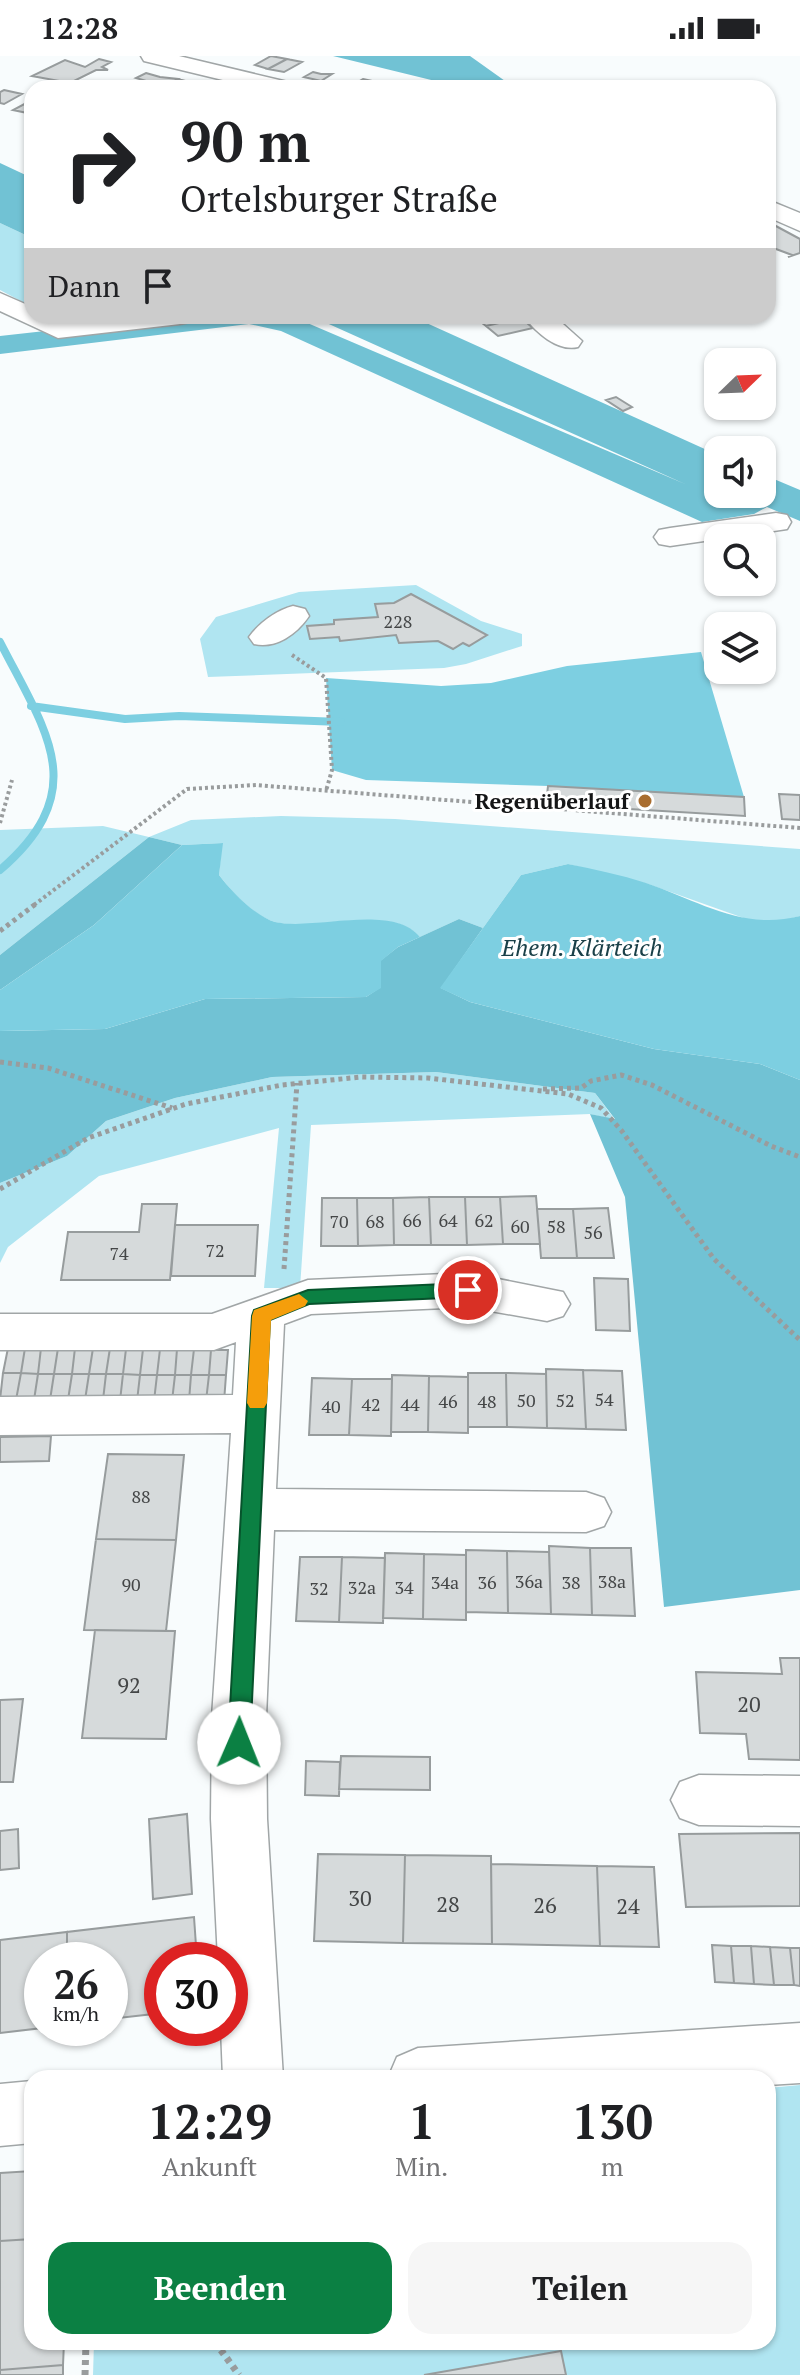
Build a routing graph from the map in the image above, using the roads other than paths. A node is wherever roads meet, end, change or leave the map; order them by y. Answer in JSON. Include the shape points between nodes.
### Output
{"nodes":[{"id":1,"x":152,"y":56,"type":"edge"},
{"id":2,"x":234,"y":80,"type":"edge"},
{"id":3,"x":0,"y":301,"type":"edge"},
{"id":4,"x":24,"y":313,"type":"edge"},
{"id":5,"x":46,"y":324,"type":"edge"},
{"id":6,"x":110,"y":324,"type":"edge"},
{"id":7,"x":547,"y":324,"type":"edge"},
{"id":8,"x":568,"y":341,"type":"dead end"},
{"id":9,"x":781,"y":524,"type":"edge"},
{"id":10,"x":670,"y":537,"type":"dead end"},
{"id":11,"x":293,"y":616,"type":"dead end"},
{"id":12,"x":266,"y":637,"type":"road end"},
{"id":13,"x":547,"y":1304,"type":"dead end"},
{"id":14,"x":261,"y":1316,"type":"junction"},
{"id":15,"x":0,"y":1332,"type":"edge"},
{"id":16,"x":257,"y":1414,"type":"junction"},
{"id":17,"x":0,"y":1416,"type":"edge"},
{"id":18,"x":252,"y":1509,"type":"junction"},
{"id":19,"x":586,"y":1512,"type":"dead end"},
{"id":20,"x":699,"y":1800,"type":"dead end"},
{"id":21,"x":800,"y":1801,"type":"edge"},
{"id":22,"x":800,"y":2053,"type":"edge"},
{"id":23,"x":253,"y":2070,"type":"edge"},
{"id":24,"x":540,"y":2070,"type":"edge"},
{"id":25,"x":24,"y":2113,"type":"edge"},
{"id":26,"x":0,"y":2115,"type":"edge"}],
"edges":[{"from":1,"to":2,"type":"street"},
{"from":3,"to":4,"type":"street"},
{"from":5,"to":6,"type":"street","via":[[58,330]]},
{"from":7,"to":8,"type":"street"},
{"from":9,"to":10,"type":"street"},
{"from":11,"to":12,"type":"street"},
{"from":13,"to":14,"type":"street","via":[[468,1290],[308,1297]]},
{"from":14,"to":15,"type":"street","via":[[214,1332]]},
{"from":14,"to":16,"type":"street"},
{"from":16,"to":17,"type":"street"},
{"from":16,"to":18,"type":"street"},
{"from":18,"to":19,"type":"street"},
{"from":18,"to":23,"type":"street","via":[[239,1819]]},
{"from":20,"to":21,"type":"street"},
{"from":22,"to":24,"type":"street"},
{"from":25,"to":26,"type":"street"}]}
